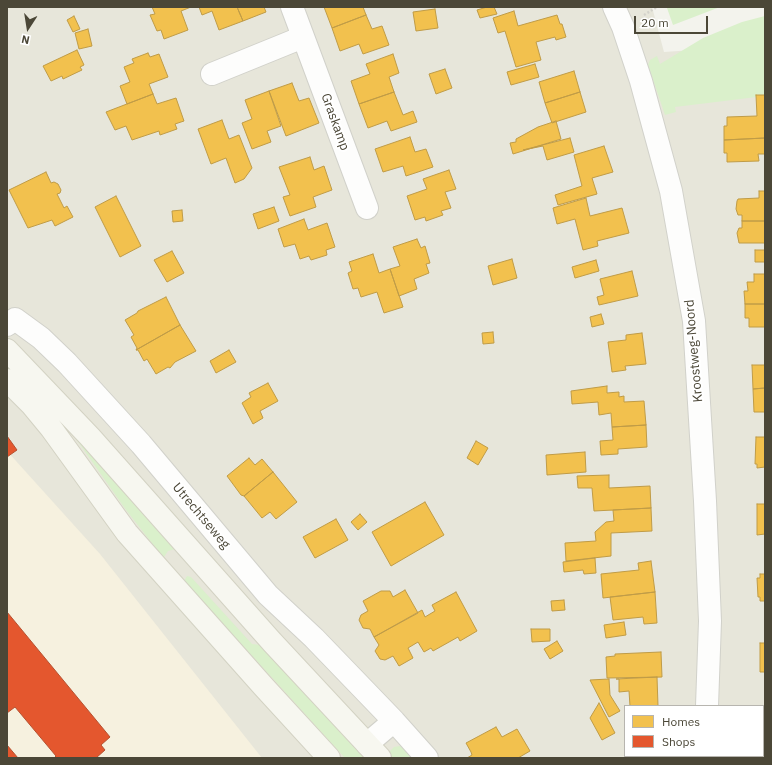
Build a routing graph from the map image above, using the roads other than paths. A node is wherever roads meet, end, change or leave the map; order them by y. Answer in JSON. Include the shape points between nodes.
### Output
{"nodes":[{"id":1,"x":292,"y":7,"type":"edge"},
{"id":2,"x":614,"y":7,"type":"edge"},
{"id":3,"x":303,"y":37,"type":"junction"},
{"id":4,"x":212,"y":74,"type":"dead end"},
{"id":5,"x":367,"y":208,"type":"dead end"},
{"id":6,"x":7,"y":325,"type":"edge"},
{"id":7,"x":7,"y":350,"type":"edge"},
{"id":8,"x":7,"y":380,"type":"edge"},
{"id":9,"x":194,"y":556,"type":"junction"},
{"id":10,"x":168,"y":579,"type":"junction"},
{"id":11,"x":707,"y":705,"type":"edge"},
{"id":12,"x":394,"y":721,"type":"junction"},
{"id":13,"x":374,"y":751,"type":"edge"},
{"id":14,"x":329,"y":758,"type":"edge"},
{"id":15,"x":427,"y":758,"type":"edge"}],
"edges":[{"from":1,"to":3,"type":"street","name":"Graskamp"},
{"from":2,"to":11,"type":"street","name":"Kroostweg-Noord","via":[[641,81],[670,191],[694,321],[709,606]]},
{"from":3,"to":4,"type":"street"},
{"from":3,"to":5,"type":"street","name":"Graskamp"},
{"from":6,"to":12,"type":"street","name":"Utrechtseweg","via":[[15,319],[41,338],[67,363],[141,444],[268,595],[314,638]]},
{"from":7,"to":9,"type":"main road","via":[[90,437]]},
{"from":8,"to":10,"type":"main road","via":[[51,428],[127,533]]},
{"from":9,"to":10,"type":"main road"},
{"from":9,"to":13,"type":"main road"},
{"from":10,"to":14,"type":"main road"},
{"from":12,"to":13,"type":"street"},
{"from":12,"to":15,"type":"street","name":"Utrechtseweg"}]}
